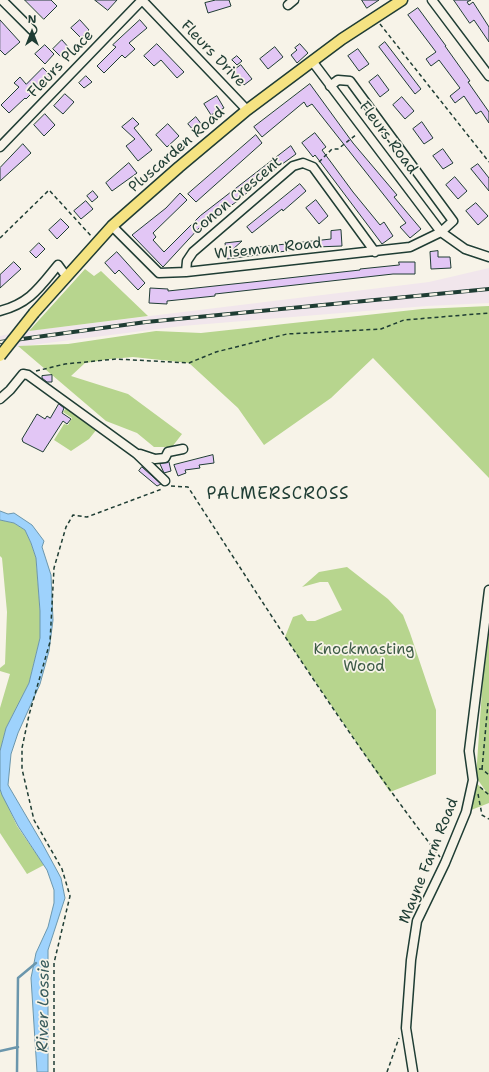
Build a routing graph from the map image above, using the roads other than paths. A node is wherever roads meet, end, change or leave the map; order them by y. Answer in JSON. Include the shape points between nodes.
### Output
{"nodes":[{"id":1,"x":2,"y":0,"type":"edge"},
{"id":2,"x":142,"y":0,"type":"edge"},
{"id":3,"x":402,"y":0,"type":"edge"},
{"id":4,"x":432,"y":0,"type":"edge"},
{"id":5,"x":32,"y":30,"type":"dead end"},
{"id":6,"x":312,"y":61,"type":"junction"},
{"id":7,"x":489,"y":76,"type":"edge"},
{"id":8,"x":330,"y":86,"type":"junction"},
{"id":9,"x":247,"y":110,"type":"junction"},
{"id":10,"x":0,"y":147,"type":"edge"},
{"id":11,"x":112,"y":226,"type":"junction"},
{"id":12,"x":441,"y":232,"type":"junction"},
{"id":13,"x":375,"y":252,"type":"junction"},
{"id":14,"x":489,"y":257,"type":"edge"},
{"id":15,"x":186,"y":272,"type":"junction"},
{"id":16,"x":66,"y":276,"type":"junction"},
{"id":17,"x":0,"y":311,"type":"edge"},
{"id":18,"x":0,"y":356,"type":"edge"},
{"id":19,"x":0,"y":399,"type":"edge"},
{"id":20,"x":183,"y":449,"type":"dead end"},
{"id":21,"x":137,"y":454,"type":"junction"},
{"id":22,"x":165,"y":481,"type":"dead end"},
{"id":23,"x":489,"y":590,"type":"edge"},
{"id":24,"x":413,"y":1072,"type":"edge"}],
"edges":[{"from":1,"to":5,"type":"street"},
{"from":2,"to":9,"type":"street","name":"Fleurs Drive"},
{"from":2,"to":10,"type":"street","name":"Fleurs Place"},
{"from":3,"to":6,"type":"main road","name":"Pluscarden Road"},
{"from":4,"to":7,"type":"street"},
{"from":6,"to":8,"type":"street","name":"Fleurs Road"},
{"from":6,"to":9,"type":"main road","name":"Pluscarden Road"},
{"from":8,"to":12,"type":"street","name":"Fleurs Road"},
{"from":8,"to":12,"type":"street","via":[[338,80],[350,81],[358,90],[453,221]]},
{"from":9,"to":11,"type":"main road","name":"Pluscarden Road"},
{"from":11,"to":15,"type":"street","name":"Wiseman Road","via":[[159,273]]},
{"from":11,"to":16,"type":"main road","name":"Pluscarden Road"},
{"from":12,"to":13,"type":"street","name":"Wiseman Road","via":[[410,247]]},
{"from":12,"to":14,"type":"street","name":"Fleurs Road","via":[[465,249]]},
{"from":13,"to":15,"type":"street","name":"Wiseman Road"},
{"from":13,"to":15,"type":"street","name":"Conon Crescent","via":[[313,167],[303,163],[293,166],[193,252],[187,261]]},
{"from":16,"to":17,"type":"street","via":[[58,265],[30,298]]},
{"from":16,"to":18,"type":"main road","name":"Pluscarden Road","bridge":true},
{"from":19,"to":21,"type":"street","via":[[23,374],[28,375]]},
{"from":20,"to":21,"type":"street","via":[[168,452],[165,458],[154,459]]},
{"from":21,"to":22,"type":"street"},
{"from":23,"to":24,"type":"street","name":"Mayne Farm Road","via":[[469,751],[473,780],[466,812],[417,921],[406,1028]]}]}
